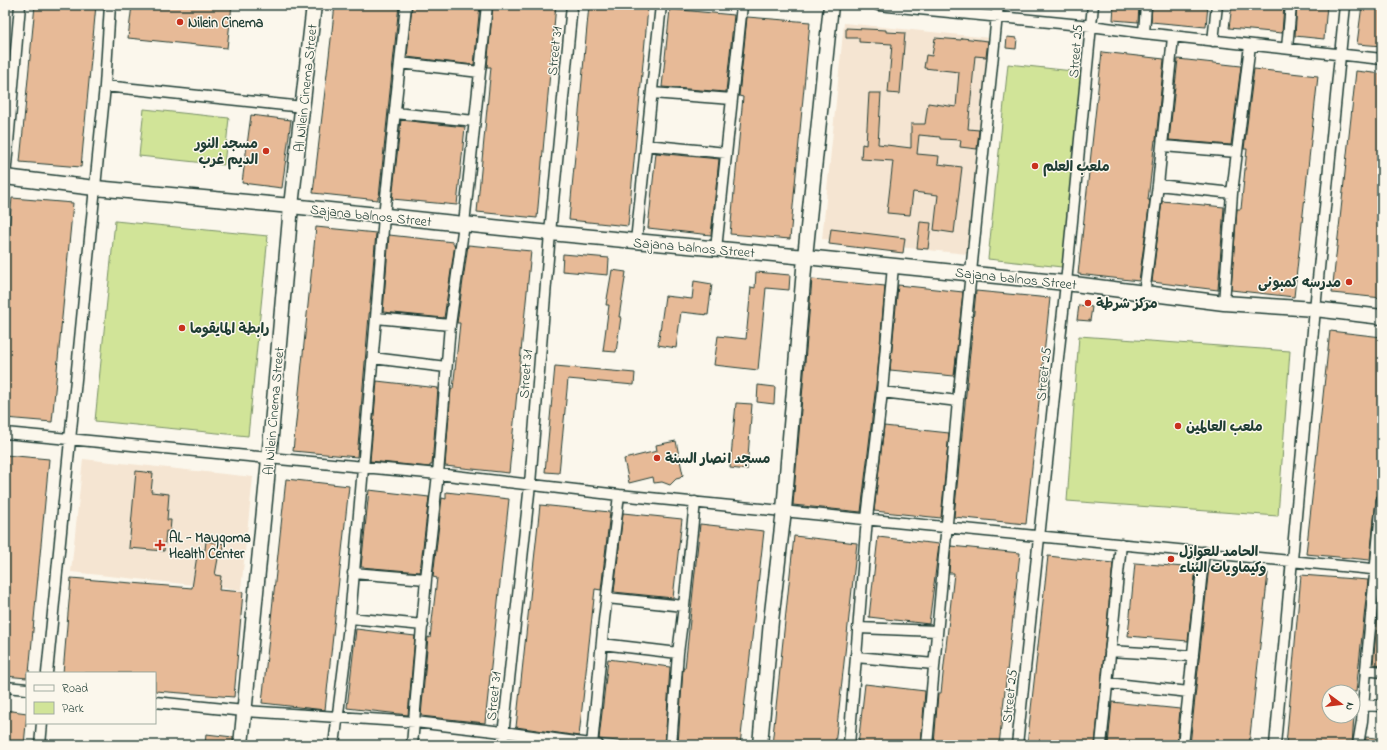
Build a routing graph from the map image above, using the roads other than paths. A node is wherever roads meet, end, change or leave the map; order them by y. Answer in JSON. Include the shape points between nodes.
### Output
{"nodes":[{"id":1,"x":20,"y":5,"type":"edge"},
{"id":2,"x":110,"y":5,"type":"edge"},
{"id":3,"x":314,"y":5,"type":"edge"},
{"id":4,"x":406,"y":5,"type":"edge"},
{"id":5,"x":487,"y":5,"type":"edge"},
{"id":6,"x":572,"y":5,"type":"edge"},
{"id":7,"x":661,"y":5,"type":"edge"},
{"id":8,"x":742,"y":5,"type":"edge"},
{"id":9,"x":831,"y":5,"type":"edge"},
{"id":10,"x":878,"y":5,"type":"edge"},
{"id":11,"x":998,"y":5,"type":"edge"},
{"id":12,"x":1093,"y":5,"type":"edge"},
{"id":13,"x":1146,"y":5,"type":"edge"},
{"id":14,"x":1217,"y":5,"type":"edge"},
{"id":15,"x":1291,"y":5,"type":"edge"},
{"id":16,"x":1345,"y":5,"type":"edge"},
{"id":17,"x":927,"y":7,"type":"edge"},
{"id":18,"x":997,"y":16,"type":"junction"},
{"id":19,"x":1091,"y":26,"type":"junction"},
{"id":20,"x":1144,"y":33,"type":"junction"},
{"id":21,"x":1174,"y":37,"type":"junction"},
{"id":22,"x":1213,"y":41,"type":"junction"},
{"id":23,"x":1250,"y":45,"type":"junction"},
{"id":24,"x":1287,"y":48,"type":"junction"},
{"id":25,"x":1340,"y":55,"type":"junction"},
{"id":26,"x":1382,"y":59,"type":"edge"},
{"id":27,"x":400,"y":63,"type":"junction"},
{"id":28,"x":480,"y":72,"type":"junction"},
{"id":29,"x":105,"y":86,"type":"junction"},
{"id":30,"x":9,"y":88,"type":"edge"},
{"id":31,"x":652,"y":93,"type":"junction"},
{"id":32,"x":732,"y":99,"type":"junction"},
{"id":33,"x":303,"y":107,"type":"junction"},
{"id":34,"x":395,"y":113,"type":"junction"},
{"id":35,"x":475,"y":121,"type":"junction"},
{"id":36,"x":646,"y":145,"type":"junction"},
{"id":37,"x":1163,"y":146,"type":"junction"},
{"id":38,"x":1237,"y":152,"type":"junction"},
{"id":39,"x":726,"y":153,"type":"junction"},
{"id":40,"x":5,"y":177,"type":"edge"},
{"id":41,"x":1158,"y":185,"type":"junction"},
{"id":42,"x":95,"y":188,"type":"junction"},
{"id":43,"x":1232,"y":193,"type":"junction"},
{"id":44,"x":291,"y":206,"type":"junction"},
{"id":45,"x":384,"y":216,"type":"junction"},
{"id":46,"x":464,"y":224,"type":"junction"},
{"id":47,"x":550,"y":233,"type":"junction"},
{"id":48,"x":636,"y":241,"type":"junction"},
{"id":49,"x":716,"y":249,"type":"junction"},
{"id":50,"x":805,"y":257,"type":"junction"},
{"id":51,"x":893,"y":266,"type":"junction"},
{"id":52,"x":971,"y":274,"type":"junction"},
{"id":53,"x":1066,"y":283,"type":"junction"},
{"id":54,"x":1144,"y":294,"type":"junction"},
{"id":55,"x":1224,"y":303,"type":"junction"},
{"id":56,"x":1315,"y":309,"type":"junction"},
{"id":57,"x":1382,"y":317,"type":"edge"},
{"id":58,"x":376,"y":318,"type":"junction"},
{"id":59,"x":450,"y":325,"type":"junction"},
{"id":60,"x":373,"y":358,"type":"junction"},
{"id":61,"x":446,"y":367,"type":"junction"},
{"id":62,"x":882,"y":392,"type":"junction"},
{"id":63,"x":958,"y":400,"type":"junction"},
{"id":64,"x":5,"y":433,"type":"edge"},
{"id":65,"x":70,"y":439,"type":"junction"},
{"id":66,"x":268,"y":459,"type":"junction"},
{"id":67,"x":363,"y":467,"type":"junction"},
{"id":68,"x":438,"y":474,"type":"junction"},
{"id":69,"x":530,"y":484,"type":"junction"},
{"id":70,"x":619,"y":495,"type":"junction"},
{"id":71,"x":1382,"y":500,"type":"edge"},
{"id":72,"x":695,"y":502,"type":"junction"},
{"id":73,"x":784,"y":510,"type":"junction"},
{"id":74,"x":867,"y":518,"type":"junction"},
{"id":75,"x":946,"y":526,"type":"junction"},
{"id":76,"x":1040,"y":536,"type":"junction"},
{"id":77,"x":1121,"y":544,"type":"junction"},
{"id":78,"x":1204,"y":552,"type":"junction"},
{"id":79,"x":1291,"y":561,"type":"junction"},
{"id":80,"x":1379,"y":569,"type":"edge"},
{"id":81,"x":353,"y":573,"type":"junction"},
{"id":82,"x":426,"y":579,"type":"junction"},
{"id":83,"x":607,"y":598,"type":"junction"},
{"id":84,"x":684,"y":606,"type":"junction"},
{"id":85,"x":350,"y":618,"type":"junction"},
{"id":86,"x":423,"y":625,"type":"junction"},
{"id":87,"x":858,"y":628,"type":"junction"},
{"id":88,"x":937,"y":631,"type":"junction"},
{"id":89,"x":602,"y":644,"type":"junction"},
{"id":90,"x":1110,"y":650,"type":"junction"},
{"id":91,"x":678,"y":653,"type":"junction"},
{"id":92,"x":1192,"y":656,"type":"junction"},
{"id":93,"x":856,"y":657,"type":"junction"},
{"id":94,"x":934,"y":664,"type":"junction"},
{"id":95,"x":1366,"y":670,"type":"junction"},
{"id":96,"x":47,"y":672,"type":"edge"},
{"id":97,"x":1382,"y":672,"type":"edge"},
{"id":98,"x":1107,"y":683,"type":"junction"},
{"id":99,"x":5,"y":687,"type":"edge"},
{"id":100,"x":26,"y":690,"type":"edge"},
{"id":101,"x":1189,"y":692,"type":"junction"},
{"id":102,"x":156,"y":702,"type":"edge"},
{"id":103,"x":1363,"y":705,"type":"junction"},
{"id":104,"x":1382,"y":706,"type":"edge"},
{"id":105,"x":244,"y":711,"type":"junction"},
{"id":106,"x":338,"y":716,"type":"junction"},
{"id":107,"x":415,"y":722,"type":"junction"},
{"id":108,"x":42,"y":724,"type":"edge"},
{"id":109,"x":503,"y":732,"type":"junction"},
{"id":110,"x":40,"y":745,"type":"edge"},
{"id":111,"x":240,"y":745,"type":"edge"},
{"id":112,"x":334,"y":745,"type":"edge"},
{"id":113,"x":412,"y":745,"type":"edge"},
{"id":114,"x":502,"y":745,"type":"edge"},
{"id":115,"x":594,"y":745,"type":"edge"},
{"id":116,"x":671,"y":745,"type":"edge"},
{"id":117,"x":760,"y":745,"type":"edge"},
{"id":118,"x":850,"y":745,"type":"edge"},
{"id":119,"x":927,"y":745,"type":"edge"},
{"id":120,"x":1017,"y":745,"type":"edge"},
{"id":121,"x":1101,"y":745,"type":"edge"},
{"id":122,"x":1183,"y":745,"type":"edge"},
{"id":123,"x":1275,"y":745,"type":"edge"},
{"id":124,"x":1358,"y":745,"type":"edge"}],
"edges":[{"from":1,"to":30,"type":"street"},
{"from":2,"to":29,"type":"street"},
{"from":3,"to":33,"type":"street","name":"Al Nilein Cinema Street"},
{"from":4,"to":27,"type":"street"},
{"from":5,"to":28,"type":"street"},
{"from":6,"to":47,"type":"street","name":"Street 31"},
{"from":7,"to":31,"type":"street"},
{"from":8,"to":32,"type":"street"},
{"from":9,"to":50,"type":"street"},
{"from":10,"to":17,"type":"street"},
{"from":11,"to":18,"type":"street"},
{"from":12,"to":19,"type":"street","name":"Street 25"},
{"from":13,"to":20,"type":"street"},
{"from":14,"to":22,"type":"street"},
{"from":15,"to":24,"type":"street"},
{"from":16,"to":25,"type":"street"},
{"from":17,"to":18,"type":"street"},
{"from":18,"to":19,"type":"street"},
{"from":18,"to":52,"type":"street"},
{"from":19,"to":20,"type":"street"},
{"from":19,"to":53,"type":"street","name":"Street 25"},
{"from":20,"to":21,"type":"street"},
{"from":21,"to":22,"type":"street"},
{"from":21,"to":37,"type":"street"},
{"from":22,"to":23,"type":"street"},
{"from":23,"to":24,"type":"street"},
{"from":23,"to":38,"type":"street"},
{"from":24,"to":25,"type":"street"},
{"from":25,"to":26,"type":"street"},
{"from":25,"to":56,"type":"street"},
{"from":27,"to":28,"type":"street"},
{"from":27,"to":34,"type":"street"},
{"from":28,"to":35,"type":"street"},
{"from":29,"to":33,"type":"street"},
{"from":29,"to":42,"type":"street"},
{"from":30,"to":40,"type":"street"},
{"from":31,"to":32,"type":"street"},
{"from":31,"to":36,"type":"street"},
{"from":32,"to":39,"type":"street"},
{"from":33,"to":44,"type":"street","name":"Al Nilein Cinema Street"},
{"from":34,"to":35,"type":"street"},
{"from":34,"to":45,"type":"street"},
{"from":35,"to":46,"type":"street"},
{"from":36,"to":39,"type":"street"},
{"from":36,"to":48,"type":"street"},
{"from":37,"to":38,"type":"street"},
{"from":37,"to":41,"type":"street"},
{"from":38,"to":43,"type":"street"},
{"from":39,"to":49,"type":"street"},
{"from":40,"to":42,"type":"street","name":"Sajana balnos Street"},
{"from":41,"to":43,"type":"street"},
{"from":41,"to":54,"type":"street"},
{"from":42,"to":44,"type":"street","name":"Sajana balnos Street"},
{"from":42,"to":65,"type":"street"},
{"from":43,"to":55,"type":"street"},
{"from":44,"to":45,"type":"street","name":"Sajana balnos Street"},
{"from":44,"to":66,"type":"street","name":"Al Nilein Cinema Street"},
{"from":45,"to":46,"type":"street","name":"Sajana balnos Street"},
{"from":45,"to":58,"type":"street"},
{"from":46,"to":47,"type":"street","name":"Sajana balnos Street"},
{"from":46,"to":59,"type":"street"},
{"from":47,"to":48,"type":"street","name":"Sajana balnos Street"},
{"from":47,"to":69,"type":"street","name":"Street 31"},
{"from":48,"to":49,"type":"street","name":"Sajana balnos Street"},
{"from":49,"to":50,"type":"street","name":"Sajana balnos Street"},
{"from":50,"to":51,"type":"street","name":"Sajana balnos Street"},
{"from":50,"to":73,"type":"street"},
{"from":51,"to":52,"type":"street","name":"Sajana balnos Street"},
{"from":51,"to":62,"type":"street"},
{"from":52,"to":53,"type":"street","name":"Sajana balnos Street"},
{"from":52,"to":63,"type":"street"},
{"from":53,"to":54,"type":"street","name":"Sajana balnos Street"},
{"from":53,"to":76,"type":"street","name":"Street 25"},
{"from":54,"to":55,"type":"street","name":"Sajana balnos Street"},
{"from":55,"to":56,"type":"street","name":"Sajana balnos Street"},
{"from":56,"to":57,"type":"street","name":"Sajana balnos Street"},
{"from":56,"to":79,"type":"street"},
{"from":58,"to":59,"type":"street"},
{"from":58,"to":60,"type":"street"},
{"from":59,"to":61,"type":"street"},
{"from":60,"to":61,"type":"street"},
{"from":60,"to":67,"type":"street"},
{"from":61,"to":68,"type":"street"},
{"from":62,"to":63,"type":"street"},
{"from":62,"to":74,"type":"street"},
{"from":63,"to":75,"type":"street"},
{"from":64,"to":65,"type":"street"},
{"from":65,"to":66,"type":"street"},
{"from":65,"to":96,"type":"street"},
{"from":66,"to":67,"type":"street"},
{"from":66,"to":105,"type":"street","name":"Al Nilein Cinema Street"},
{"from":67,"to":68,"type":"street"},
{"from":67,"to":81,"type":"street"},
{"from":68,"to":69,"type":"street"},
{"from":68,"to":82,"type":"street"},
{"from":69,"to":70,"type":"street"},
{"from":69,"to":109,"type":"street","name":"Street 31"},
{"from":70,"to":72,"type":"street"},
{"from":70,"to":83,"type":"street"},
{"from":71,"to":80,"type":"street"},
{"from":72,"to":73,"type":"street"},
{"from":72,"to":84,"type":"street"},
{"from":73,"to":74,"type":"street"},
{"from":73,"to":117,"type":"street"},
{"from":74,"to":75,"type":"street"},
{"from":74,"to":87,"type":"street"},
{"from":75,"to":76,"type":"street"},
{"from":75,"to":88,"type":"street"},
{"from":76,"to":77,"type":"street"},
{"from":76,"to":120,"type":"street","name":"Street 25"},
{"from":77,"to":78,"type":"street"},
{"from":77,"to":90,"type":"street"},
{"from":78,"to":79,"type":"street"},
{"from":78,"to":92,"type":"street"},
{"from":79,"to":80,"type":"street"},
{"from":79,"to":123,"type":"street"},
{"from":80,"to":95,"type":"street"},
{"from":81,"to":82,"type":"street"},
{"from":81,"to":85,"type":"street"},
{"from":82,"to":86,"type":"street"},
{"from":83,"to":84,"type":"street"},
{"from":83,"to":89,"type":"street"},
{"from":84,"to":91,"type":"street"},
{"from":85,"to":86,"type":"street"},
{"from":85,"to":106,"type":"street"},
{"from":86,"to":107,"type":"street"},
{"from":87,"to":88,"type":"street"},
{"from":87,"to":93,"type":"street"},
{"from":88,"to":94,"type":"street"},
{"from":89,"to":91,"type":"street"},
{"from":89,"to":115,"type":"street"},
{"from":90,"to":92,"type":"street"},
{"from":90,"to":98,"type":"street"},
{"from":91,"to":116,"type":"street"},
{"from":92,"to":101,"type":"street"},
{"from":93,"to":94,"type":"street"},
{"from":93,"to":118,"type":"street"},
{"from":94,"to":119,"type":"street"},
{"from":95,"to":97,"type":"street"},
{"from":95,"to":103,"type":"street"},
{"from":98,"to":101,"type":"street"},
{"from":98,"to":121,"type":"street"},
{"from":99,"to":100,"type":"street"},
{"from":101,"to":122,"type":"street"},
{"from":102,"to":105,"type":"street"},
{"from":103,"to":104,"type":"street"},
{"from":103,"to":124,"type":"street"},
{"from":105,"to":106,"type":"street"},
{"from":105,"to":111,"type":"street","name":"Al Nilein Cinema Street"},
{"from":106,"to":107,"type":"street"},
{"from":106,"to":112,"type":"street"},
{"from":107,"to":109,"type":"street"},
{"from":107,"to":113,"type":"street"},
{"from":108,"to":110,"type":"street"},
{"from":109,"to":114,"type":"street","name":"Street 31"},
{"from":109,"to":115,"type":"street"}]}
